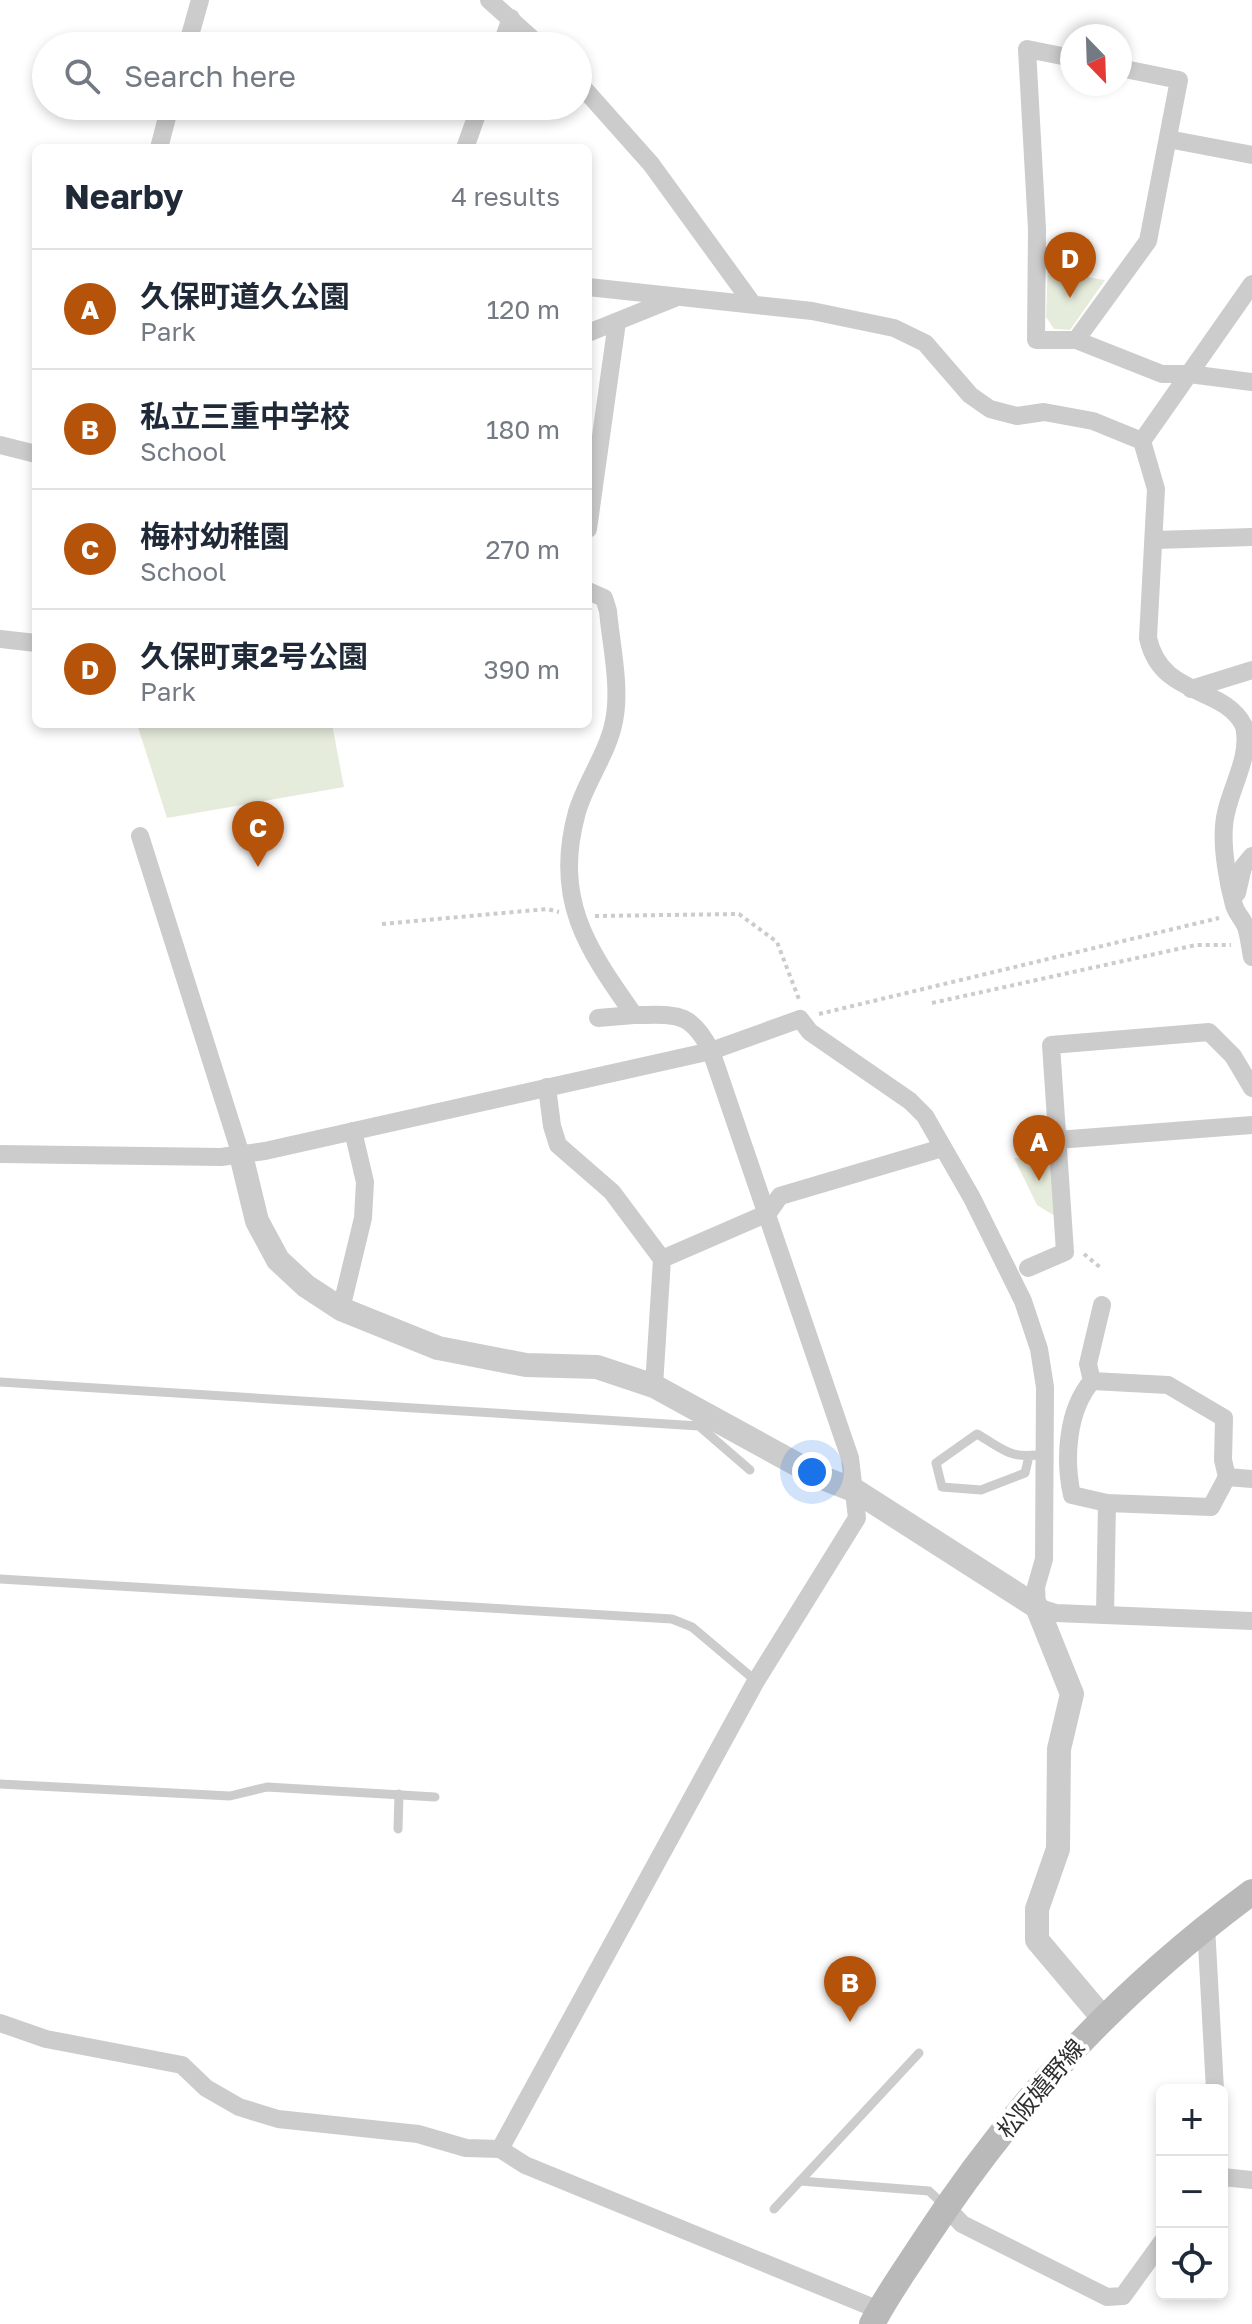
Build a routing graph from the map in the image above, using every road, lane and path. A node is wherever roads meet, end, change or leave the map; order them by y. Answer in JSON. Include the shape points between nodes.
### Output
{"nodes":[{"id":1,"x":200,"y":0,"type":"edge"},
{"id":2,"x":489,"y":0,"type":"edge"},
{"id":3,"x":511,"y":18,"type":"junction"},
{"id":4,"x":191,"y":32,"type":"edge"},
{"id":5,"x":506,"y":32,"type":"edge"},
{"id":6,"x":526,"y":32,"type":"edge"},
{"id":7,"x":1060,"y":56,"type":"edge"},
{"id":8,"x":1132,"y":70,"type":"edge"},
{"id":9,"x":592,"y":98,"type":"edge"},
{"id":10,"x":166,"y":120,"type":"edge"},
{"id":11,"x":475,"y":120,"type":"edge"},
{"id":12,"x":1168,"y":139,"type":"junction"},
{"id":13,"x":160,"y":144,"type":"edge"},
{"id":14,"x":466,"y":144,"type":"edge"},
{"id":15,"x":1252,"y":155,"type":"edge"},
{"id":16,"x":1252,"y":284,"type":"edge"},
{"id":17,"x":592,"y":287,"type":"edge"},
{"id":18,"x":677,"y":297,"type":"junction"},
{"id":19,"x":752,"y":303,"type":"junction"},
{"id":20,"x":617,"y":322,"type":"junction"},
{"id":21,"x":592,"y":331,"type":"edge"},
{"id":22,"x":1076,"y":340,"type":"junction"},
{"id":23,"x":1189,"y":374,"type":"junction"},
{"id":24,"x":1252,"y":382,"type":"edge"},
{"id":25,"x":1142,"y":441,"type":"junction"},
{"id":26,"x":0,"y":445,"type":"edge"},
{"id":27,"x":32,"y":453,"type":"edge"},
{"id":28,"x":592,"y":469,"type":"edge"},
{"id":29,"x":1252,"y":537,"type":"edge"},
{"id":30,"x":1155,"y":540,"type":"junction"},
{"id":31,"x":592,"y":593,"type":"edge"},
{"id":32,"x":0,"y":639,"type":"edge"},
{"id":33,"x":32,"y":643,"type":"edge"},
{"id":34,"x":1252,"y":670,"type":"edge"},
{"id":35,"x":1191,"y":689,"type":"junction"},
{"id":36,"x":140,"y":836,"type":"dead end"},
{"id":37,"x":1252,"y":856,"type":"edge"},
{"id":38,"x":1234,"y":908,"type":"junction"},
{"id":39,"x":577,"y":917,"type":"junction"},
{"id":40,"x":382,"y":924,"type":"dead end"},
{"id":41,"x":1251,"y":950,"type":"edge"},
{"id":42,"x":932,"y":1003,"type":"dead end"},
{"id":43,"x":821,"y":1014,"type":"dead end"},
{"id":44,"x":634,"y":1015,"type":"junction"},
{"id":45,"x":598,"y":1018,"type":"dead end"},
{"id":46,"x":800,"y":1019,"type":"junction"},
{"id":47,"x":711,"y":1051,"type":"junction"},
{"id":48,"x":547,"y":1087,"type":"junction"},
{"id":49,"x":1252,"y":1088,"type":"edge"},
{"id":50,"x":1252,"y":1125,"type":"edge"},
{"id":51,"x":353,"y":1131,"type":"junction"},
{"id":52,"x":1057,"y":1140,"type":"junction"},
{"id":53,"x":942,"y":1148,"type":"junction"},
{"id":54,"x":0,"y":1154,"type":"edge"},
{"id":55,"x":241,"y":1155,"type":"junction"},
{"id":56,"x":768,"y":1213,"type":"junction"},
{"id":57,"x":662,"y":1259,"type":"junction"},
{"id":58,"x":1028,"y":1268,"type":"dead end"},
{"id":59,"x":1102,"y":1305,"type":"dead end"},
{"id":60,"x":341,"y":1309,"type":"junction"},
{"id":61,"x":1092,"y":1381,"type":"junction"},
{"id":62,"x":0,"y":1382,"type":"edge"},
{"id":63,"x":654,"y":1386,"type":"junction"},
{"id":64,"x":1038,"y":1455,"type":"junction"},
{"id":65,"x":750,"y":1470,"type":"dead end"},
{"id":66,"x":1227,"y":1477,"type":"junction"},
{"id":67,"x":1252,"y":1479,"type":"edge"},
{"id":68,"x":856,"y":1491,"type":"junction"},
{"id":69,"x":1107,"y":1503,"type":"junction"},
{"id":70,"x":0,"y":1579,"type":"edge"},
{"id":71,"x":1037,"y":1607,"type":"junction"},
{"id":72,"x":1105,"y":1615,"type":"junction"},
{"id":73,"x":1252,"y":1621,"type":"edge"},
{"id":74,"x":756,"y":1681,"type":"junction"},
{"id":75,"x":0,"y":1784,"type":"edge"},
{"id":76,"x":399,"y":1794,"type":"junction"},
{"id":77,"x":435,"y":1797,"type":"dead end"},
{"id":78,"x":398,"y":1829,"type":"dead end"},
{"id":79,"x":1252,"y":1892,"type":"edge"},
{"id":80,"x":1206,"y":1926,"type":"junction"},
{"id":81,"x":1102,"y":2017,"type":"junction"},
{"id":82,"x":0,"y":2023,"type":"edge"},
{"id":83,"x":919,"y":2053,"type":"dead end"},
{"id":84,"x":1215,"y":2084,"type":"edge"},
{"id":85,"x":500,"y":2149,"type":"junction"},
{"id":86,"x":1228,"y":2178,"type":"edge"},
{"id":87,"x":1252,"y":2180,"type":"edge"},
{"id":88,"x":800,"y":2181,"type":"junction"},
{"id":89,"x":946,"y":2207,"type":"junction"},
{"id":90,"x":774,"y":2209,"type":"dead end"},
{"id":91,"x":1156,"y":2250,"type":"edge"},
{"id":92,"x":876,"y":2317,"type":"edge"}],
"edges":[{"from":1,"to":4,"type":"street"},
{"from":2,"to":3,"type":"street"},
{"from":3,"to":5,"type":"street"},
{"from":3,"to":6,"type":"street"},
{"from":7,"to":22,"type":"street","via":[[1027,49],[1037,229],[1036,340]]},
{"from":8,"to":12,"type":"street","via":[[1179,80]]},
{"from":9,"to":19,"type":"street","via":[[651,164]]},
{"from":10,"to":13,"type":"street"},
{"from":11,"to":14,"type":"street"},
{"from":12,"to":15,"type":"street"},
{"from":12,"to":22,"type":"street","via":[[1148,241]]},
{"from":16,"to":23,"type":"street"},
{"from":17,"to":18,"type":"street"},
{"from":18,"to":19,"type":"street"},
{"from":18,"to":20,"type":"street"},
{"from":19,"to":25,"type":"street","via":[[894,328],[925,343],[970,395],[990,409],[1093,421]]},
{"from":20,"to":21,"type":"street"},
{"from":20,"to":28,"type":"street"},
{"from":22,"to":23,"type":"street","via":[[1162,374]]},
{"from":23,"to":24,"type":"street"},
{"from":23,"to":25,"type":"street"},
{"from":25,"to":30,"type":"street","via":[[1156,489]]},
{"from":26,"to":27,"type":"street"},
{"from":29,"to":30,"type":"street"},
{"from":30,"to":35,"type":"street","via":[[1151,651],[1173,679]]},
{"from":31,"to":39,"type":"street","via":[[604,598],[608,611],[615,720],[577,811],[568,882]]},
{"from":32,"to":33,"type":"street"},
{"from":34,"to":35,"type":"street"},
{"from":35,"to":38,"type":"street","via":[[1217,701],[1244,725],[1248,748],[1223,824]]},
{"from":36,"to":55,"type":"street"},
{"from":37,"to":38,"type":"street","via":[[1243,867]]},
{"from":38,"to":41,"type":"street","via":[[1245,924]]},
{"from":38,"to":43,"type":"path","via":[[1223,917]]},
{"from":39,"to":40,"type":"path","via":[[547,909]]},
{"from":39,"to":44,"type":"street","via":[[589,951]]},
{"from":39,"to":46,"type":"path","via":[[739,914],[777,942],[801,1004]]},
{"from":41,"to":42,"type":"path","via":[[1196,945]]},
{"from":44,"to":45,"type":"street"},
{"from":44,"to":47,"type":"street","via":[[681,1015],[699,1027]]},
{"from":46,"to":47,"type":"street"},
{"from":46,"to":53,"type":"street","via":[[810,1032],[910,1101]]},
{"from":47,"to":48,"type":"street"},
{"from":47,"to":56,"type":"street"},
{"from":48,"to":51,"type":"street"},
{"from":48,"to":57,"type":"street","via":[[558,1145],[612,1192]]},
{"from":49,"to":52,"type":"street","via":[[1233,1056],[1209,1032],[1051,1045]]},
{"from":50,"to":52,"type":"street"},
{"from":51,"to":55,"type":"street"},
{"from":51,"to":60,"type":"street","via":[[365,1182],[363,1218]]},
{"from":52,"to":58,"type":"street","via":[[1065,1252]]},
{"from":53,"to":56,"type":"street","via":[[780,1196]]},
{"from":53,"to":64,"type":"street","via":[[1023,1301],[1039,1349],[1045,1387]]},
{"from":54,"to":55,"type":"street"},
{"from":55,"to":60,"type":"street","via":[[257,1221],[278,1260]]},
{"from":56,"to":57,"type":"street"},
{"from":56,"to":68,"type":"street","via":[[850,1458]]},
{"from":57,"to":63,"type":"street"},
{"from":59,"to":61,"type":"street","via":[[1088,1364]]},
{"from":60,"to":63,"type":"street","via":[[438,1348],[526,1365],[597,1367]]},
{"from":61,"to":66,"type":"street","via":[[1168,1385],[1224,1418]]},
{"from":61,"to":69,"type":"street","via":[[1066,1448],[1067,1475],[1072,1495]]},
{"from":62,"to":65,"type":"lane","via":[[699,1426]]},
{"from":63,"to":68,"type":"street","via":[[820,1477]]},
{"from":64,"to":64,"type":"lane","via":[[1018,1458],[977,1434],[936,1463],[942,1487],[981,1490],[1025,1473]]},
{"from":64,"to":71,"type":"street","via":[[1044,1559]]},
{"from":66,"to":67,"type":"street"},
{"from":66,"to":69,"type":"street","via":[[1211,1507]]},
{"from":68,"to":71,"type":"street"},
{"from":68,"to":74,"type":"street","via":[[857,1518]]},
{"from":69,"to":72,"type":"street"},
{"from":70,"to":74,"type":"lane","via":[[672,1619],[692,1627]]},
{"from":71,"to":72,"type":"street"},
{"from":71,"to":81,"type":"street","via":[[1072,1694],[1059,1749],[1058,1849],[1037,1909],[1037,1940]]},
{"from":72,"to":73,"type":"street"},
{"from":74,"to":85,"type":"street"},
{"from":75,"to":76,"type":"lane","via":[[230,1796],[267,1787]]},
{"from":76,"to":77,"type":"lane"},
{"from":76,"to":78,"type":"lane"},
{"from":79,"to":80,"type":"main road","name":"松阪嬉野線"},
{"from":80,"to":81,"type":"main road","name":"松阪嬉野線"},
{"from":80,"to":84,"type":"street"},
{"from":81,"to":89,"type":"main road","name":"松阪嬉野線","via":[[1035,2092]]},
{"from":82,"to":85,"type":"street","via":[[46,2039],[182,2065],[206,2088],[239,2107],[278,2119]]},
{"from":83,"to":88,"type":"lane"},
{"from":85,"to":92,"type":"street","via":[[525,2165]]},
{"from":86,"to":87,"type":"street"},
{"from":88,"to":89,"type":"lane","via":[[929,2191]]},
{"from":88,"to":90,"type":"lane"},
{"from":89,"to":91,"type":"street","via":[[962,2224],[1107,2297],[1123,2296]]},
{"from":89,"to":92,"type":"main road","name":"松阪嬉野線"}]}
